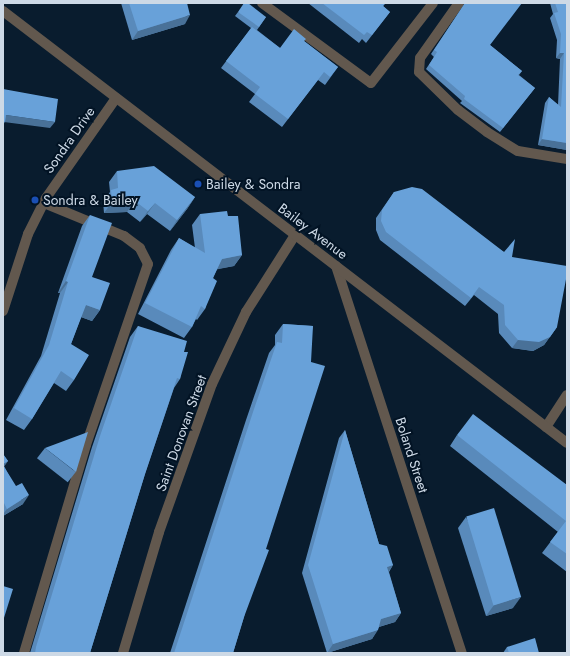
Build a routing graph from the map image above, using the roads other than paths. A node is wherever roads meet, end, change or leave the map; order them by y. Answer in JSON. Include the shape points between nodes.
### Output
{"nodes":[{"id":1,"x":262,"y":3,"type":"edge"},
{"id":2,"x":434,"y":3,"type":"edge"},
{"id":3,"x":459,"y":3,"type":"edge"},
{"id":4,"x":3,"y":11,"type":"edge"},
{"id":5,"x":116,"y":98,"type":"junction"},
{"id":6,"x":567,"y":159,"type":"edge"},
{"id":7,"x":44,"y":203,"type":"junction"},
{"id":8,"x":295,"y":234,"type":"junction"},
{"id":9,"x":336,"y":266,"type":"junction"},
{"id":10,"x":3,"y":311,"type":"edge"},
{"id":11,"x":567,"y":395,"type":"edge"},
{"id":12,"x":546,"y":427,"type":"junction"},
{"id":13,"x":567,"y":443,"type":"edge"},
{"id":14,"x":24,"y":653,"type":"edge"},
{"id":15,"x":123,"y":653,"type":"edge"},
{"id":16,"x":462,"y":653,"type":"edge"}],
"edges":[{"from":1,"to":2,"type":"street","via":[[371,84]]},
{"from":3,"to":6,"type":"street","via":[[420,58],[419,72],[458,110],[518,151]]},
{"from":4,"to":5,"type":"street","name":"Bailey Avenue"},
{"from":5,"to":7,"type":"street","name":"Sondra Drive"},
{"from":5,"to":8,"type":"street","name":"Bailey Avenue"},
{"from":7,"to":10,"type":"street","name":"Sondra Drive","via":[[28,234]]},
{"from":7,"to":14,"type":"street","via":[[124,236],[140,248],[148,264],[86,445]]},
{"from":8,"to":9,"type":"street","name":"Bailey Avenue"},
{"from":8,"to":15,"type":"street","name":"Saint Donovan Street","via":[[268,282],[246,312],[212,384],[159,532]]},
{"from":9,"to":12,"type":"street","name":"Bailey Avenue"},
{"from":9,"to":16,"type":"street","name":"Boland Street"},
{"from":11,"to":12,"type":"street"},
{"from":12,"to":13,"type":"street","name":"Bailey Avenue"}]}
